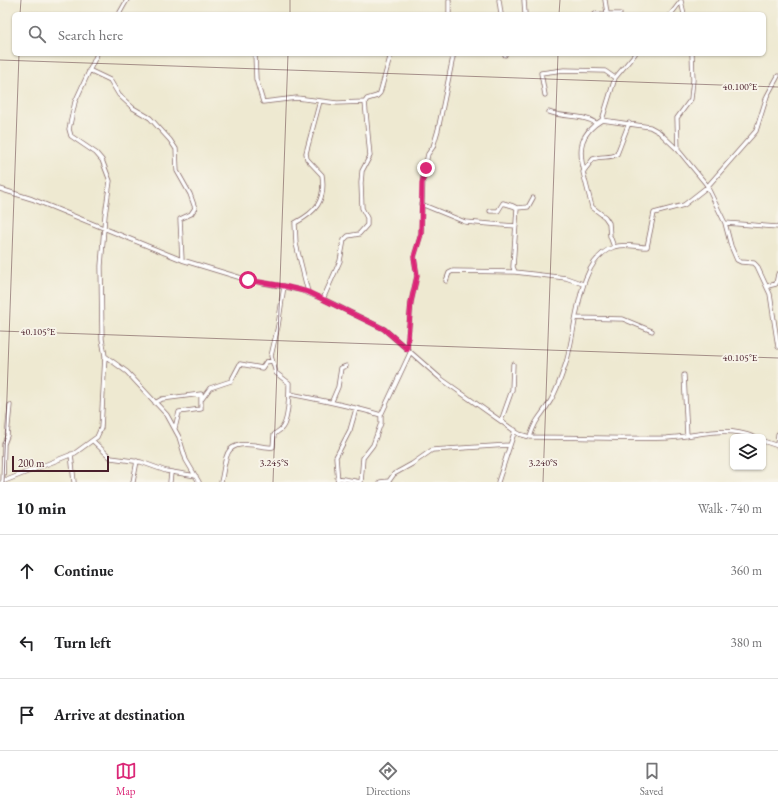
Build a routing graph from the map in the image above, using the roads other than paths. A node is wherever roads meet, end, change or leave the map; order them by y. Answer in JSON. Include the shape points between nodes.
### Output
{"nodes":[{"id":1,"x":127,"y":0,"type":"edge"},
{"id":2,"x":449,"y":0,"type":"edge"},
{"id":3,"x":499,"y":0,"type":"edge"},
{"id":4,"x":524,"y":0,"type":"edge"},
{"id":5,"x":605,"y":0,"type":"edge"},
{"id":6,"x":681,"y":1,"type":"edge"},
{"id":7,"x":120,"y":12,"type":"edge"},
{"id":8,"x":449,"y":12,"type":"edge"},
{"id":9,"x":501,"y":12,"type":"edge"},
{"id":10,"x":525,"y":12,"type":"edge"},
{"id":11,"x":607,"y":12,"type":"edge"},
{"id":12,"x":673,"y":12,"type":"edge"},
{"id":13,"x":684,"y":12,"type":"edge"},
{"id":14,"x":96,"y":56,"type":"edge"},
{"id":15,"x":255,"y":56,"type":"edge"},
{"id":16,"x":390,"y":56,"type":"edge"},
{"id":17,"x":634,"y":56,"type":"edge"},
{"id":18,"x":692,"y":56,"type":"edge"},
{"id":19,"x":453,"y":57,"type":"dead end"},
{"id":20,"x":89,"y":70,"type":"junction"},
{"id":21,"x":778,"y":76,"type":"edge"},
{"id":22,"x":615,"y":78,"type":"junction"},
{"id":23,"x":545,"y":95,"type":"dead end"},
{"id":24,"x":320,"y":101,"type":"junction"},
{"id":25,"x":365,"y":102,"type":"junction"},
{"id":26,"x":549,"y":112,"type":"dead end"},
{"id":27,"x":602,"y":120,"type":"junction"},
{"id":28,"x":596,"y":123,"type":"junction"},
{"id":29,"x":629,"y":123,"type":"junction"},
{"id":30,"x":678,"y":150,"type":"junction"},
{"id":31,"x":584,"y":171,"type":"junction"},
{"id":32,"x":707,"y":187,"type":"junction"},
{"id":33,"x":0,"y":190,"type":"edge"},
{"id":34,"x":533,"y":198,"type":"dead end"},
{"id":35,"x":421,"y":204,"type":"junction"},
{"id":36,"x":517,"y":208,"type":"junction"},
{"id":37,"x":490,"y":211,"type":"dead end"},
{"id":38,"x":725,"y":223,"type":"junction"},
{"id":39,"x":516,"y":226,"type":"junction"},
{"id":40,"x":778,"y":227,"type":"edge"},
{"id":41,"x":105,"y":228,"type":"junction"},
{"id":42,"x":614,"y":246,"type":"junction"},
{"id":43,"x":182,"y":260,"type":"junction"},
{"id":44,"x":515,"y":272,"type":"junction"},
{"id":45,"x":778,"y":274,"type":"edge"},
{"id":46,"x":446,"y":282,"type":"dead end"},
{"id":47,"x":583,"y":284,"type":"junction"},
{"id":48,"x":777,"y":284,"type":"edge"},
{"id":49,"x":284,"y":286,"type":"junction"},
{"id":50,"x":768,"y":286,"type":"junction"},
{"id":51,"x":308,"y":292,"type":"junction"},
{"id":52,"x":323,"y":299,"type":"junction"},
{"id":53,"x":576,"y":318,"type":"junction"},
{"id":54,"x":652,"y":330,"type":"dead end"},
{"id":55,"x":778,"y":344,"type":"edge"},
{"id":56,"x":778,"y":347,"type":"edge"},
{"id":57,"x":407,"y":349,"type":"junction"},
{"id":58,"x":410,"y":353,"type":"junction"},
{"id":59,"x":105,"y":356,"type":"junction"},
{"id":60,"x":272,"y":360,"type":"junction"},
{"id":61,"x":513,"y":364,"type":"dead end"},
{"id":62,"x":346,"y":366,"type":"dead end"},
{"id":63,"x":684,"y":375,"type":"dead end"},
{"id":64,"x":290,"y":394,"type":"junction"},
{"id":65,"x":202,"y":400,"type":"junction"},
{"id":66,"x":332,"y":401,"type":"junction"},
{"id":67,"x":155,"y":403,"type":"junction"},
{"id":68,"x":10,"y":405,"type":"dead end"},
{"id":69,"x":356,"y":409,"type":"junction"},
{"id":70,"x":381,"y":415,"type":"junction"},
{"id":71,"x":501,"y":421,"type":"junction"},
{"id":72,"x":175,"y":429,"type":"junction"},
{"id":73,"x":515,"y":430,"type":"junction"},
{"id":74,"x":747,"y":434,"type":"edge"},
{"id":75,"x":778,"y":434,"type":"edge"},
{"id":76,"x":687,"y":436,"type":"junction"},
{"id":77,"x":530,"y":437,"type":"junction"},
{"id":78,"x":93,"y":441,"type":"junction"},
{"id":79,"x":766,"y":442,"type":"edge"},
{"id":80,"x":510,"y":445,"type":"junction"},
{"id":81,"x":778,"y":446,"type":"edge"},
{"id":82,"x":71,"y":454,"type":"junction"},
{"id":83,"x":137,"y":461,"type":"junction"},
{"id":84,"x":171,"y":473,"type":"junction"},
{"id":85,"x":196,"y":476,"type":"junction"},
{"id":86,"x":338,"y":480,"type":"edge"},
{"id":87,"x":2,"y":482,"type":"edge"},
{"id":88,"x":74,"y":482,"type":"edge"},
{"id":89,"x":133,"y":482,"type":"edge"},
{"id":90,"x":170,"y":482,"type":"edge"},
{"id":91,"x":199,"y":482,"type":"edge"},
{"id":92,"x":221,"y":482,"type":"edge"},
{"id":93,"x":361,"y":482,"type":"edge"},
{"id":94,"x":380,"y":482,"type":"edge"},
{"id":95,"x":498,"y":482,"type":"edge"}],
"edges":[{"from":1,"to":7,"type":"street"},
{"from":2,"to":8,"type":"street"},
{"from":3,"to":9,"type":"street"},
{"from":4,"to":10,"type":"street"},
{"from":5,"to":11,"type":"street"},
{"from":6,"to":12,"type":"street"},
{"from":6,"to":13,"type":"street"},
{"from":14,"to":20,"type":"street"},
{"from":15,"to":24,"type":"street","via":[[256,79],[263,102],[297,98]]},
{"from":16,"to":25,"type":"street","via":[[380,93]]},
{"from":17,"to":22,"type":"street"},
{"from":18,"to":30,"type":"street","via":[[691,99],[677,118]]},
{"from":19,"to":35,"type":"street","via":[[438,130],[428,154],[423,176]]},
{"from":20,"to":41,"type":"street","via":[[75,102],[69,129],[71,136],[99,156],[108,171],[110,191]]},
{"from":20,"to":43,"type":"street","via":[[110,80],[119,95],[133,108],[154,121],[176,148],[176,167],[195,208],[191,214],[180,219]]},
{"from":21,"to":32,"type":"street","via":[[756,131]]},
{"from":22,"to":23,"type":"street","via":[[605,72],[564,70],[541,73]]},
{"from":22,"to":27,"type":"street"},
{"from":24,"to":25,"type":"street","via":[[349,104]]},
{"from":24,"to":51,"type":"street","via":[[306,153],[307,159],[322,175],[320,200],[310,215],[295,223],[296,244]]},
{"from":25,"to":52,"type":"street","via":[[370,156],[360,179],[362,208],[367,225],[359,234],[348,236],[344,240],[340,261]]},
{"from":26,"to":28,"type":"street","via":[[557,116],[572,116]]},
{"from":27,"to":28,"type":"street"},
{"from":27,"to":29,"type":"street"},
{"from":28,"to":31,"type":"street","via":[[582,141],[580,148]]},
{"from":29,"to":30,"type":"street","via":[[659,132]]},
{"from":29,"to":31,"type":"street","via":[[617,154],[613,157],[593,159]]},
{"from":30,"to":32,"type":"street"},
{"from":31,"to":42,"type":"street","via":[[592,207],[609,223]]},
{"from":32,"to":38,"type":"street"},
{"from":32,"to":42,"type":"street","via":[[684,205],[654,213],[647,247]]},
{"from":33,"to":41,"type":"street","via":[[32,199]]},
{"from":34,"to":36,"type":"street","via":[[528,207]]},
{"from":35,"to":39,"type":"street","via":[[465,222]]},
{"from":35,"to":57,"type":"street","via":[[421,234],[414,257],[417,276],[411,302]]},
{"from":36,"to":37,"type":"street","via":[[504,204],[498,212]]},
{"from":36,"to":39,"type":"street"},
{"from":38,"to":40,"type":"street"},
{"from":38,"to":50,"type":"street","via":[[730,246],[737,260],[754,263]]},
{"from":39,"to":44,"type":"street","via":[[513,267]]},
{"from":41,"to":43,"type":"street"},
{"from":41,"to":59,"type":"street","via":[[101,266],[102,338]]},
{"from":42,"to":47,"type":"street","via":[[597,260]]},
{"from":43,"to":49,"type":"street","via":[[248,280]]},
{"from":44,"to":46,"type":"street","via":[[453,271],[449,273]]},
{"from":44,"to":47,"type":"street","via":[[566,278]]},
{"from":45,"to":48,"type":"street"},
{"from":47,"to":53,"type":"street"},
{"from":48,"to":50,"type":"street"},
{"from":49,"to":51,"type":"street"},
{"from":49,"to":60,"type":"street","via":[[271,352]]},
{"from":50,"to":55,"type":"street"},
{"from":51,"to":52,"type":"street"},
{"from":52,"to":57,"type":"street","via":[[384,329]]},
{"from":53,"to":54,"type":"street","via":[[623,319]]},
{"from":53,"to":77,"type":"street","via":[[565,365],[551,401],[535,422]]},
{"from":55,"to":56,"type":"street"},
{"from":57,"to":58,"type":"street"},
{"from":58,"to":70,"type":"street"},
{"from":58,"to":71,"type":"street","via":[[440,378]]},
{"from":59,"to":67,"type":"street","via":[[126,372]]},
{"from":59,"to":78,"type":"street","via":[[101,428]]},
{"from":60,"to":64,"type":"street","via":[[276,373],[289,382]]},
{"from":60,"to":65,"type":"street","via":[[266,362],[262,368],[240,364],[231,381],[210,388]]},
{"from":61,"to":71,"type":"street","via":[[512,390]]},
{"from":62,"to":66,"type":"street","via":[[341,368],[338,387]]},
{"from":63,"to":76,"type":"street"},
{"from":64,"to":66,"type":"street"},
{"from":64,"to":92,"type":"street","via":[[282,429],[274,435],[274,447],[242,443],[234,445],[226,454]]},
{"from":65,"to":67,"type":"street","via":[[202,394],[162,399]]},
{"from":65,"to":72,"type":"street","via":[[201,409],[179,412]]},
{"from":66,"to":69,"type":"street"},
{"from":67,"to":72,"type":"street","via":[[167,415]]},
{"from":68,"to":87,"type":"street"},
{"from":69,"to":70,"type":"street"},
{"from":69,"to":86,"type":"street","via":[[350,430],[336,457]]},
{"from":70,"to":93,"type":"street","via":[[381,423],[373,445],[363,458]]},
{"from":71,"to":73,"type":"street"},
{"from":72,"to":85,"type":"street","via":[[186,460]]},
{"from":73,"to":77,"type":"street"},
{"from":73,"to":80,"type":"street"},
{"from":74,"to":76,"type":"street","via":[[732,430]]},
{"from":75,"to":81,"type":"street"},
{"from":76,"to":77,"type":"street"},
{"from":78,"to":82,"type":"street"},
{"from":78,"to":83,"type":"street","via":[[109,458]]},
{"from":79,"to":81,"type":"street"},
{"from":80,"to":94,"type":"street","via":[[432,450],[394,474],[389,481]]},
{"from":80,"to":95,"type":"street"},
{"from":82,"to":87,"type":"street"},
{"from":82,"to":88,"type":"street"},
{"from":83,"to":84,"type":"street"},
{"from":83,"to":89,"type":"street"},
{"from":84,"to":85,"type":"street"},
{"from":84,"to":90,"type":"street"},
{"from":85,"to":91,"type":"street"},
{"from":86,"to":93,"type":"street"}]}
